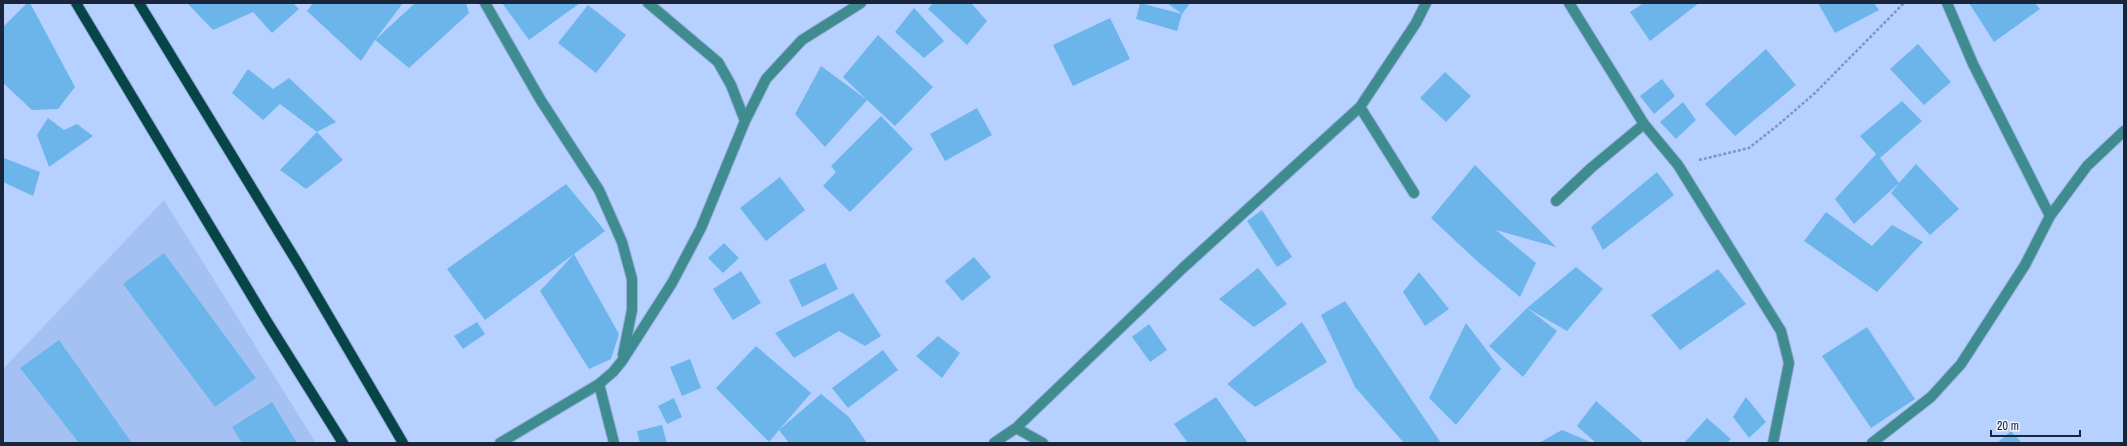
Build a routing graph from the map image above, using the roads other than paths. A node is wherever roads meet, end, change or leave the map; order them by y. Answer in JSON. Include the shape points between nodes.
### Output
{"nodes":[{"id":1,"x":76,"y":3,"type":"edge"},
{"id":2,"x":139,"y":3,"type":"edge"},
{"id":3,"x":485,"y":3,"type":"edge"},
{"id":4,"x":648,"y":3,"type":"edge"},
{"id":5,"x":861,"y":3,"type":"edge"},
{"id":6,"x":1426,"y":3,"type":"edge"},
{"id":7,"x":1569,"y":3,"type":"edge"},
{"id":8,"x":1947,"y":3,"type":"edge"},
{"id":9,"x":1360,"y":107,"type":"junction"},
{"id":10,"x":745,"y":121,"type":"junction"},
{"id":11,"x":1644,"y":124,"type":"junction"},
{"id":12,"x":2124,"y":131,"type":"edge"},
{"id":13,"x":1414,"y":193,"type":"dead end"},
{"id":14,"x":1556,"y":201,"type":"dead end"},
{"id":15,"x":2050,"y":216,"type":"junction"},
{"id":16,"x":622,"y":361,"type":"junction"},
{"id":17,"x":599,"y":384,"type":"junction"},
{"id":18,"x":1016,"y":428,"type":"junction"},
{"id":19,"x":343,"y":443,"type":"edge"},
{"id":20,"x":403,"y":443,"type":"edge"},
{"id":21,"x":500,"y":443,"type":"edge"},
{"id":22,"x":614,"y":443,"type":"edge"},
{"id":23,"x":994,"y":443,"type":"edge"},
{"id":24,"x":1043,"y":443,"type":"edge"},
{"id":25,"x":1773,"y":443,"type":"edge"},
{"id":26,"x":1872,"y":443,"type":"edge"}],
"edges":[{"from":1,"to":19,"type":"main road"},
{"from":2,"to":20,"type":"main road","via":[[300,267]]},
{"from":3,"to":16,"type":"street","via":[[540,99],[599,190],[622,242],[632,279],[632,310]]},
{"from":4,"to":10,"type":"street","via":[[718,62],[731,85]]},
{"from":5,"to":10,"type":"street","via":[[802,40],[786,55],[766,80]]},
{"from":6,"to":9,"type":"street","via":[[1416,23]]},
{"from":7,"to":11,"type":"street"},
{"from":8,"to":15,"type":"street","via":[[1973,64]]},
{"from":9,"to":13,"type":"street"},
{"from":9,"to":18,"type":"street","via":[[1173,277]]},
{"from":10,"to":16,"type":"street","via":[[700,228],[672,283]]},
{"from":11,"to":14,"type":"street"},
{"from":11,"to":25,"type":"street","via":[[1678,165],[1781,331],[1789,363]]},
{"from":12,"to":15,"type":"street","via":[[2087,166]]},
{"from":15,"to":26,"type":"street","via":[[2025,265],[1961,364],[1931,397]]},
{"from":16,"to":17,"type":"street"},
{"from":17,"to":21,"type":"street"},
{"from":17,"to":22,"type":"street"},
{"from":18,"to":23,"type":"street"},
{"from":18,"to":24,"type":"street"}]}
